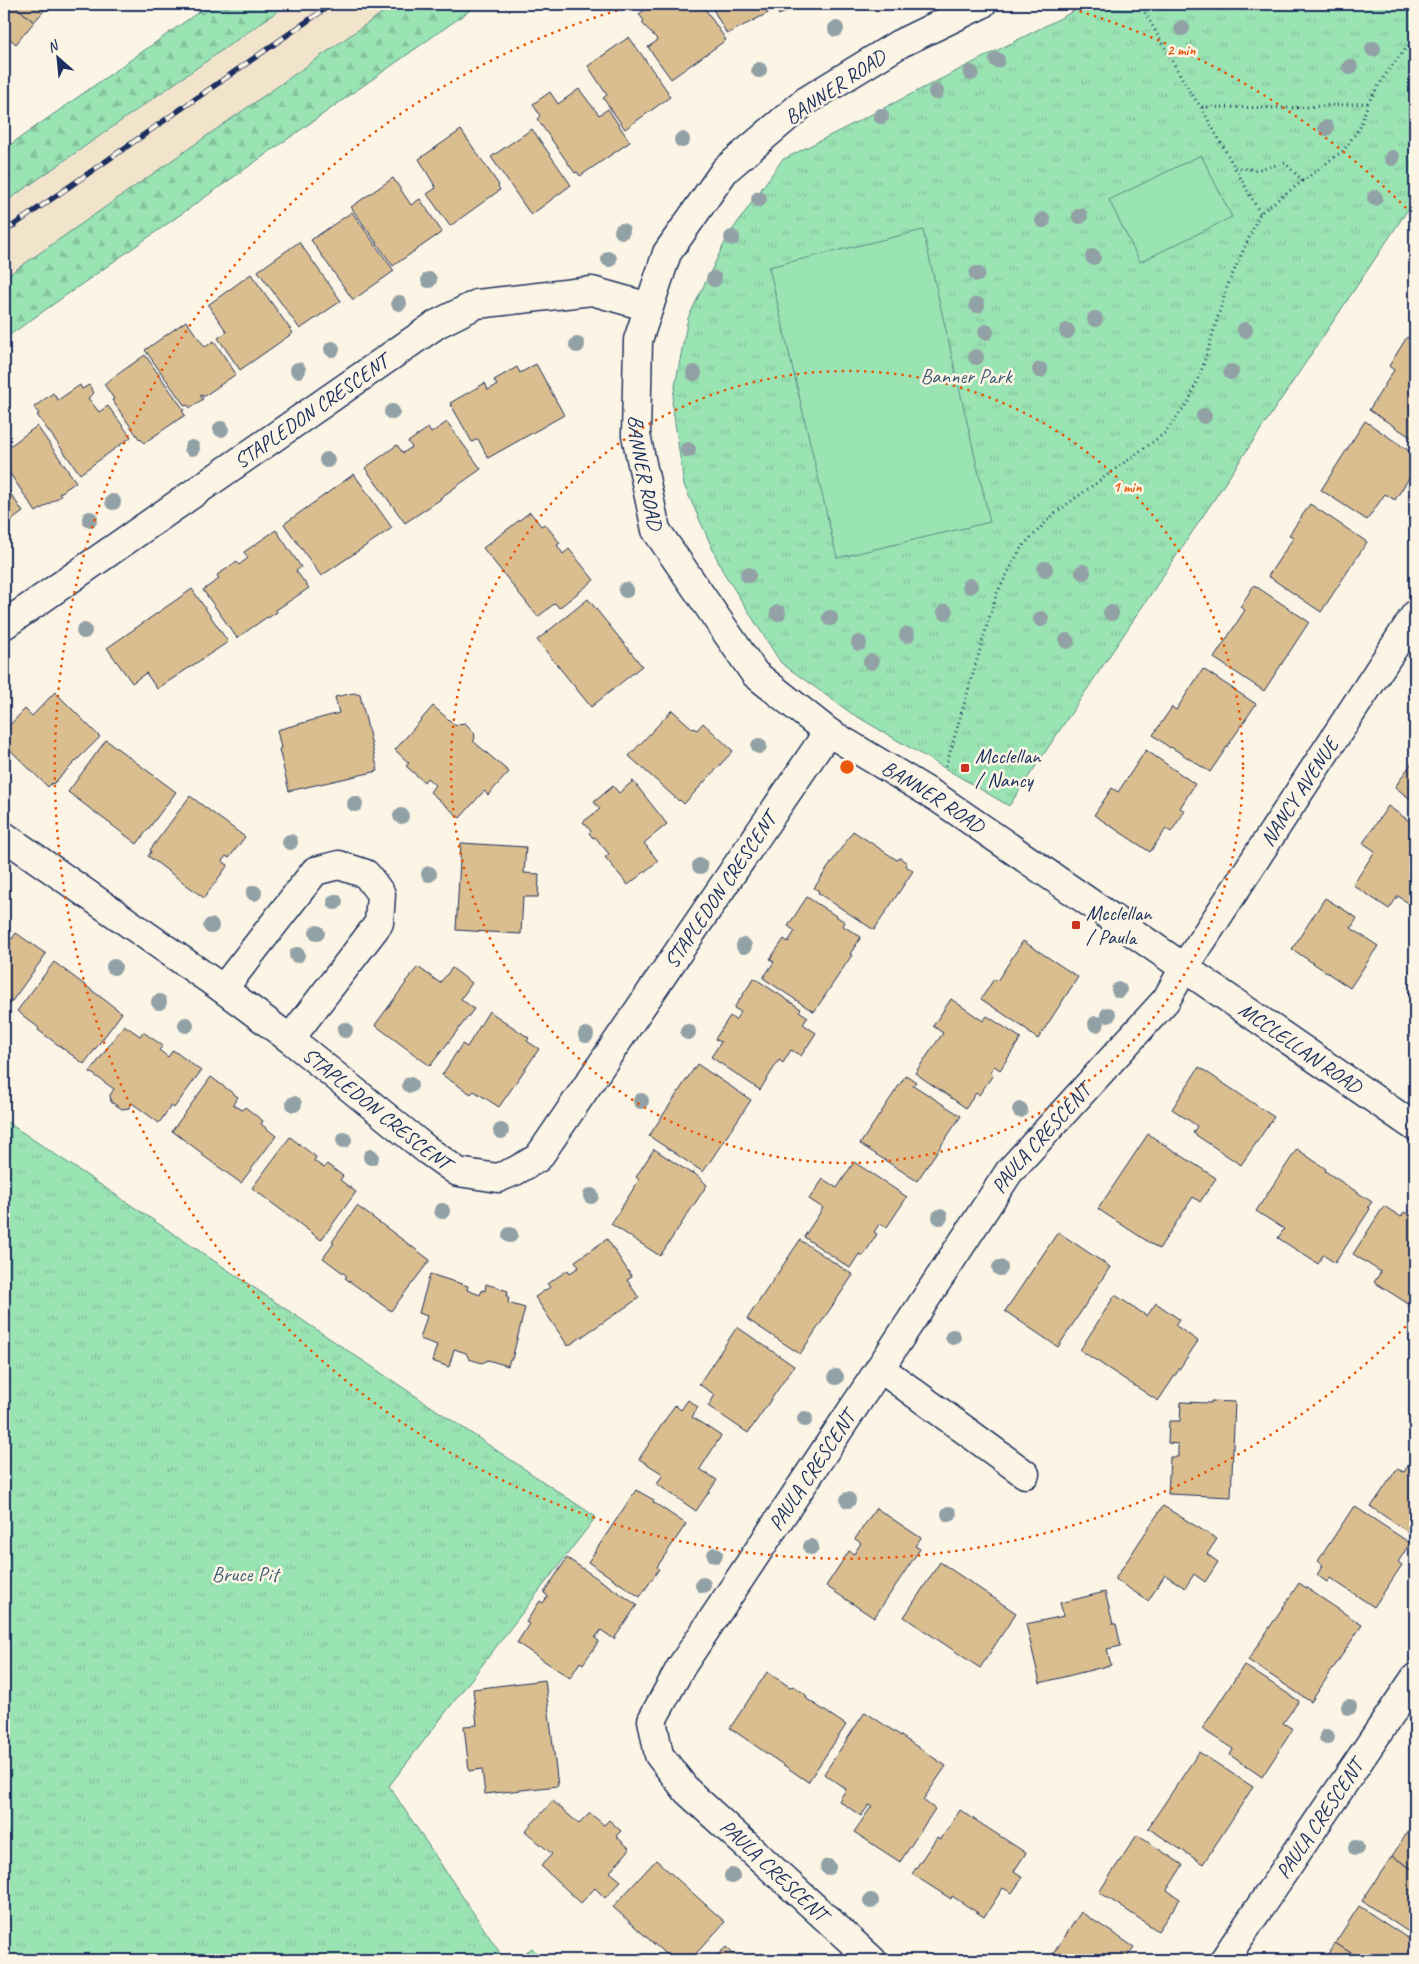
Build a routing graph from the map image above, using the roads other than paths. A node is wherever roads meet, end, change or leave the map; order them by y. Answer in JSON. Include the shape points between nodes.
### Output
{"nodes":[{"id":1,"x":982,"y":4,"type":"edge"},
{"id":2,"x":649,"y":307,"type":"junction"},
{"id":3,"x":4,"y":625,"type":"edge"},
{"id":4,"x":1411,"y":630,"type":"edge"},
{"id":5,"x":828,"y":732,"type":"junction"},
{"id":6,"x":4,"y":836,"type":"edge"},
{"id":7,"x":1184,"y":968,"type":"junction"},
{"id":8,"x":223,"y":989,"type":"junction"},
{"id":9,"x":290,"y":1039,"type":"junction"},
{"id":10,"x":1415,"y":1127,"type":"edge"},
{"id":11,"x":880,"y":1368,"type":"junction"},
{"id":12,"x":1025,"y":1474,"type":"dead end"},
{"id":13,"x":1415,"y":1678,"type":"edge"},
{"id":14,"x":872,"y":1960,"type":"edge"},
{"id":15,"x":1224,"y":1960,"type":"edge"}],
"edges":[{"from":1,"to":2,"type":"street","name":"BANNER ROAD","via":[[899,44],[806,101],[725,170],[667,254]]},
{"from":2,"to":3,"type":"street","name":"STAPLEDON CRESCENT","via":[[592,291],[477,304],[437,324]]},
{"from":2,"to":5,"type":"street","name":"BANNER ROAD","via":[[638,340],[636,435],[656,530],[755,674]]},
{"from":4,"to":7,"type":"street","name":"NANCY AVENUE"},
{"from":5,"to":7,"type":"street","name":"BANNER ROAD","via":[[938,798]]},
{"from":5,"to":9,"type":"street","name":"STAPLEDON CRESCENT","via":[[538,1158],[498,1178],[458,1172]]},
{"from":6,"to":8,"type":"street","name":"STAPLEDON CRESCENT"},
{"from":7,"to":10,"type":"street","name":"MCCLELLAN ROAD"},
{"from":7,"to":11,"type":"street","name":"PAULA CRESCENT","via":[[1166,1000],[1009,1172]]},
{"from":8,"to":9,"type":"street","name":"STAPLEDON CRESCENT"},
{"from":8,"to":9,"type":"street","via":[[315,871],[339,865],[366,874],[381,894],[379,922]]},
{"from":11,"to":12,"type":"street"},
{"from":11,"to":14,"type":"street","name":"PAULA CRESCENT","via":[[681,1667],[652,1720],[658,1755],[687,1791]]},
{"from":13,"to":15,"type":"street","name":"PAULA CRESCENT"}]}
